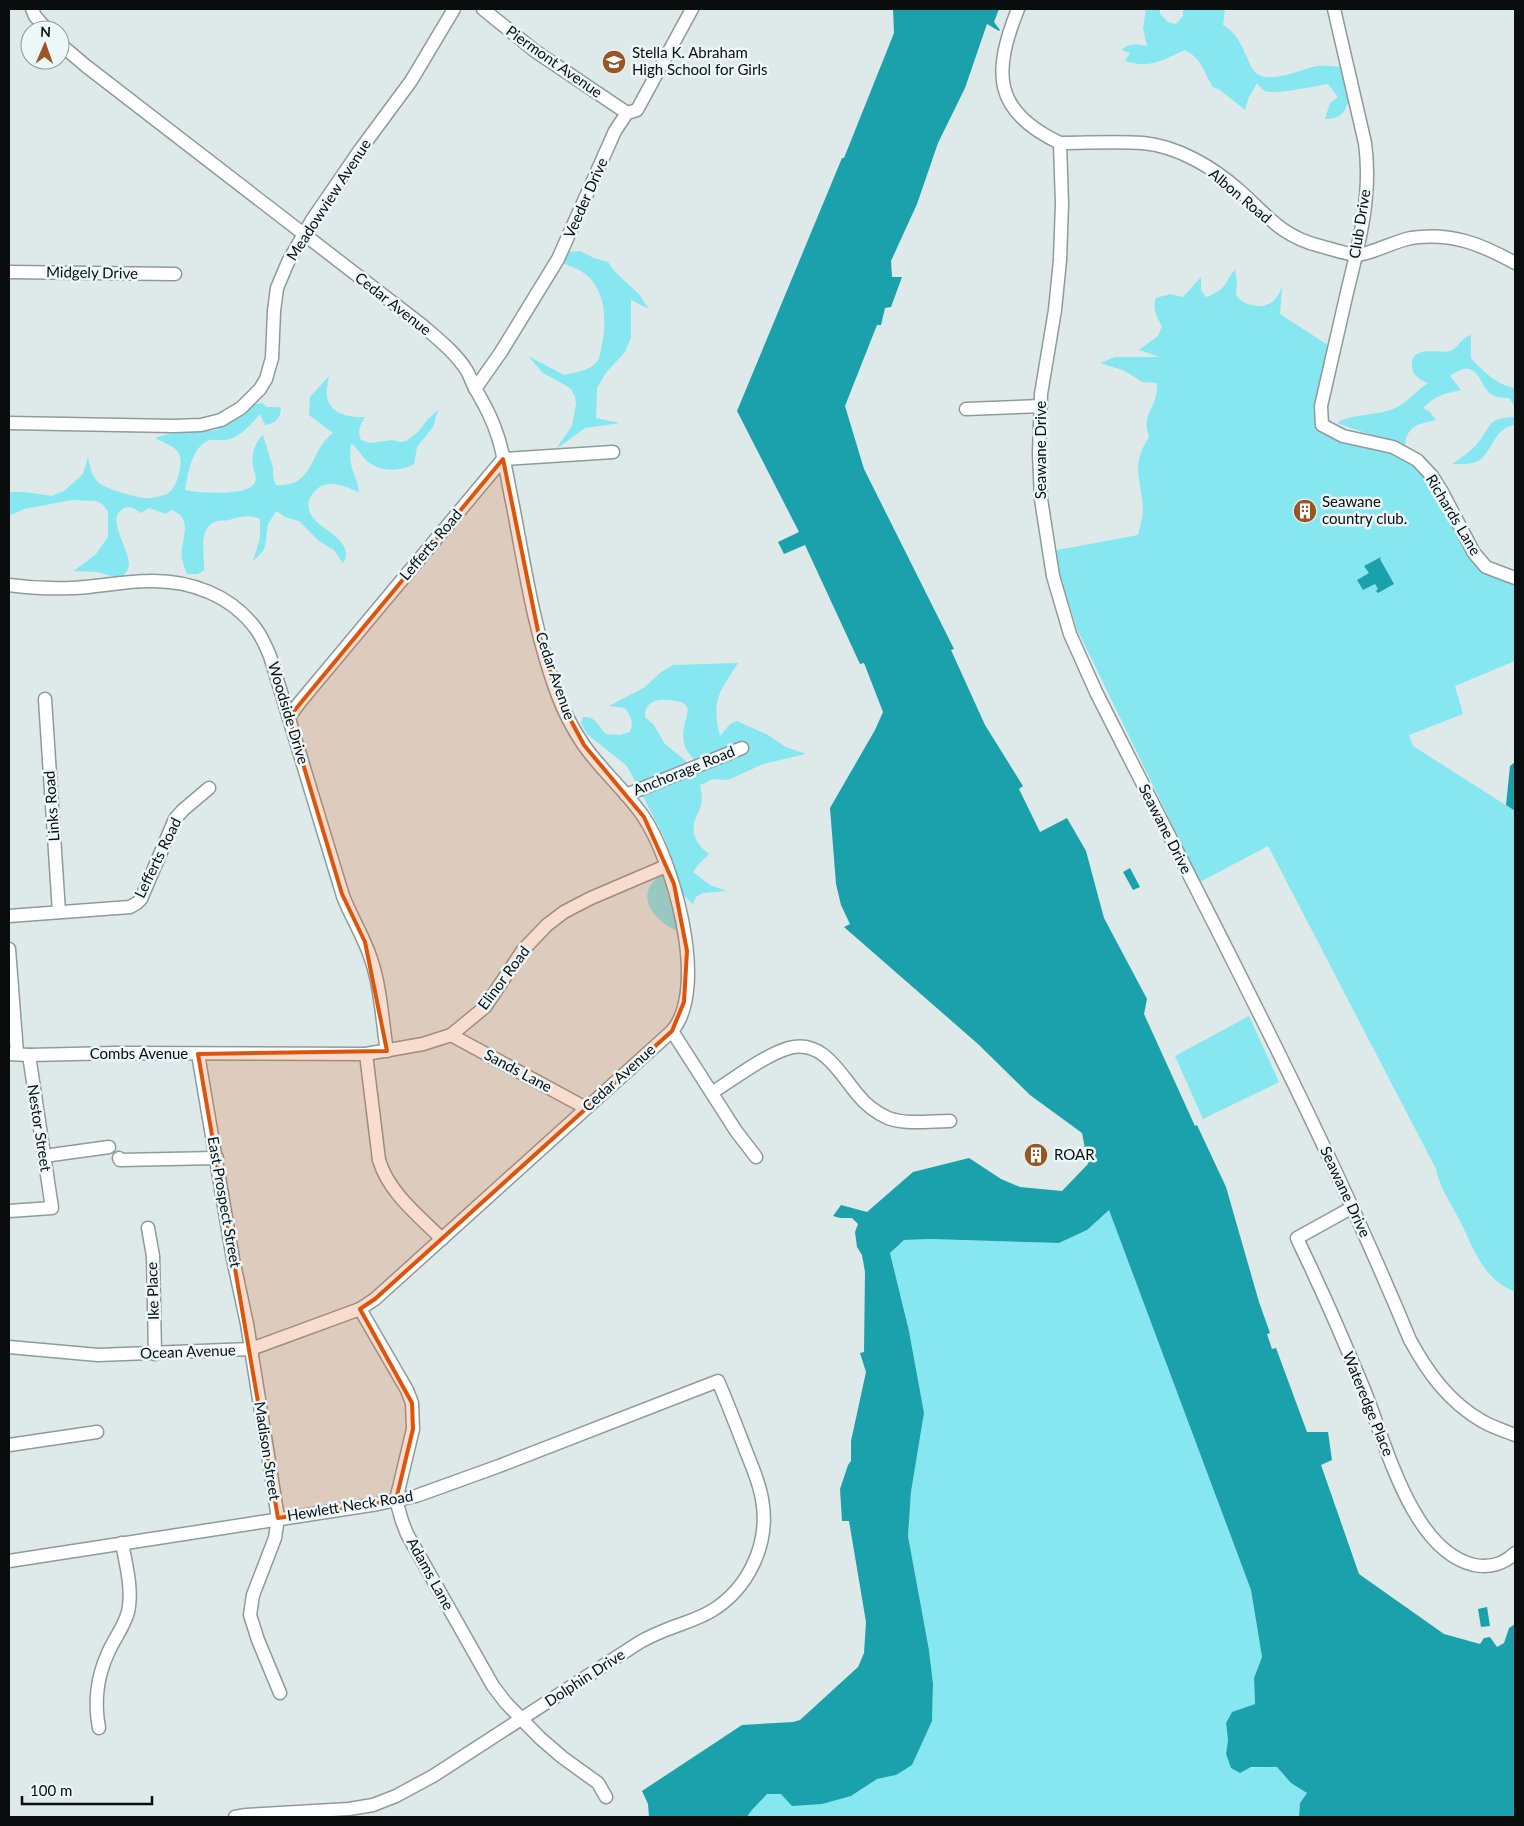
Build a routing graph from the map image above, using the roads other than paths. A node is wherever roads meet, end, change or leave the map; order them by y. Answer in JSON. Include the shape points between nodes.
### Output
{"nodes":[{"id":1,"x":32,"y":9,"type":"edge"},
{"id":2,"x":454,"y":9,"type":"edge"},
{"id":3,"x":483,"y":9,"type":"edge"},
{"id":4,"x":692,"y":9,"type":"edge"},
{"id":5,"x":1018,"y":9,"type":"edge"},
{"id":6,"x":1334,"y":9,"type":"edge"},
{"id":7,"x":39,"y":20,"type":"edge"},
{"id":8,"x":70,"y":52,"type":"edge"},
{"id":9,"x":628,"y":113,"type":"junction"},
{"id":10,"x":1060,"y":143,"type":"junction"},
{"id":11,"x":304,"y":234,"type":"junction"},
{"id":12,"x":1356,"y":255,"type":"junction"},
{"id":13,"x":1515,"y":263,"type":"edge"},
{"id":14,"x":9,"y":272,"type":"edge"},
{"id":15,"x":175,"y":274,"type":"dead end"},
{"id":16,"x":475,"y":389,"type":"junction"},
{"id":17,"x":1041,"y":406,"type":"junction"},
{"id":18,"x":966,"y":408,"type":"dead end"},
{"id":19,"x":9,"y":423,"type":"edge"},
{"id":20,"x":1334,"y":433,"type":"joint"},
{"id":21,"x":613,"y":452,"type":"dead end"},
{"id":22,"x":503,"y":460,"type":"junction"},
{"id":23,"x":1515,"y":578,"type":"edge"},
{"id":24,"x":9,"y":585,"type":"edge"},
{"id":25,"x":45,"y":699,"type":"dead end"},
{"id":26,"x":289,"y":717,"type":"junction"},
{"id":27,"x":742,"y":748,"type":"dead end"},
{"id":28,"x":209,"y":788,"type":"dead end"},
{"id":29,"x":626,"y":795,"type":"junction"},
{"id":30,"x":666,"y":866,"type":"junction"},
{"id":31,"x":59,"y":912,"type":"junction"},
{"id":32,"x":9,"y":916,"type":"edge"},
{"id":33,"x":9,"y":949,"type":"edge"},
{"id":34,"x":672,"y":1031,"type":"junction"},
{"id":35,"x":451,"y":1035,"type":"junction"},
{"id":36,"x":387,"y":1051,"type":"junction"},
{"id":37,"x":18,"y":1054,"type":"edge"},
{"id":38,"x":198,"y":1054,"type":"junction"},
{"id":39,"x":270,"y":1054,"type":"joint"},
{"id":40,"x":366,"y":1054,"type":"junction"},
{"id":41,"x":713,"y":1092,"type":"junction"},
{"id":42,"x":586,"y":1108,"type":"junction"},
{"id":43,"x":950,"y":1121,"type":"dead end"},
{"id":44,"x":109,"y":1147,"type":"dead end"},
{"id":45,"x":44,"y":1156,"type":"junction"},
{"id":46,"x":756,"y":1157,"type":"dead end"},
{"id":47,"x":118,"y":1158,"type":"dead end"},
{"id":48,"x":217,"y":1158,"type":"junction"},
{"id":49,"x":1353,"y":1207,"type":"junction"},
{"id":50,"x":9,"y":1211,"type":"edge"},
{"id":51,"x":148,"y":1228,"type":"dead end"},
{"id":52,"x":442,"y":1239,"type":"junction"},
{"id":53,"x":360,"y":1309,"type":"junction"},
{"id":54,"x":9,"y":1347,"type":"edge"},
{"id":55,"x":251,"y":1349,"type":"junction"},
{"id":56,"x":155,"y":1354,"type":"junction"},
{"id":57,"x":724,"y":1394,"type":"joint"},
{"id":58,"x":97,"y":1432,"type":"dead end"},
{"id":59,"x":1515,"y":1434,"type":"edge"},
{"id":60,"x":9,"y":1445,"type":"edge"},
{"id":61,"x":396,"y":1500,"type":"junction"},
{"id":62,"x":278,"y":1518,"type":"junction"},
{"id":63,"x":122,"y":1543,"type":"junction"},
{"id":64,"x":1515,"y":1553,"type":"edge"},
{"id":65,"x":9,"y":1561,"type":"edge"},
{"id":66,"x":280,"y":1693,"type":"dead end"},
{"id":67,"x":522,"y":1719,"type":"junction"},
{"id":68,"x":99,"y":1728,"type":"dead end"},
{"id":69,"x":606,"y":1797,"type":"dead end"},
{"id":70,"x":243,"y":1816,"type":"edge"}],
"edges":[{"from":1,"to":7,"type":"street"},
{"from":2,"to":11,"type":"street","name":"Meadowview Avenue","via":[[411,80]]},
{"from":3,"to":9,"type":"street","name":"Piermont Avenue","via":[[535,51]]},
{"from":4,"to":9,"type":"street","name":"Veeder Drive","via":[[637,110]]},
{"from":5,"to":10,"type":"street","via":[[1002,56],[1005,94],[1012,107],[1027,122]]},
{"from":6,"to":12,"type":"street","name":"Club Drive","via":[[1367,163],[1367,198]]},
{"from":8,"to":11,"type":"street","name":"Cedar Avenue"},
{"from":9,"to":16,"type":"street","name":"Veeder Drive","via":[[615,131],[558,260]]},
{"from":10,"to":12,"type":"street","name":"Albon Road","via":[[1143,143],[1179,152],[1226,180],[1282,230],[1298,239]]},
{"from":10,"to":17,"type":"street","name":"Seawane Drive","via":[[1060,260]]},
{"from":11,"to":16,"type":"street","name":"Cedar Avenue","via":[[439,340],[462,364]]},
{"from":11,"to":19,"type":"street","name":"Meadowview Avenue","via":[[277,288],[272,358],[266,378],[260,390],[235,413],[211,422],[183,426]]},
{"from":12,"to":13,"type":"street","via":[[1410,238],[1432,237],[1475,243]]},
{"from":12,"to":20,"type":"street","name":"Club Drive","via":[[1321,406],[1322,425]]},
{"from":14,"to":15,"type":"street","name":"Midgely Drive"},
{"from":16,"to":22,"type":"street","name":"Cedar Avenue","via":[[490,415]]},
{"from":17,"to":18,"type":"street"},
{"from":17,"to":49,"type":"street","name":"Seawane Drive","via":[[1039,454],[1044,526],[1053,576],[1070,634]]},
{"from":20,"to":23,"type":"street","name":"Richards Lane","via":[[1393,447],[1417,460],[1442,492],[1474,553],[1486,567]]},
{"from":21,"to":22,"type":"street"},
{"from":22,"to":26,"type":"street","name":"Lefferts Road"},
{"from":22,"to":29,"type":"street","name":"Cedar Avenue","via":[[538,631],[558,696],[571,726],[584,745]]},
{"from":24,"to":26,"type":"street","name":"Woodside Drive","via":[[38,589],[148,581],[172,582],[211,592],[241,612],[261,637]]},
{"from":25,"to":31,"type":"street","name":"Links Road"},
{"from":26,"to":36,"type":"street","name":"Woodside Drive","via":[[343,896],[372,962]]},
{"from":27,"to":29,"type":"street","name":"Anchorage Road"},
{"from":28,"to":31,"type":"street","name":"Lefferts Road","via":[[175,819],[137,903],[130,907]]},
{"from":29,"to":30,"type":"street","name":"Cedar Avenue","via":[[644,817]]},
{"from":30,"to":34,"type":"street","name":"Cedar Avenue","via":[[681,913],[688,964],[684,1002]]},
{"from":30,"to":35,"type":"street","name":"Elinor Road","via":[[591,898],[547,925],[523,950],[485,1007]]},
{"from":31,"to":32,"type":"street","name":"Lefferts Road"},
{"from":33,"to":37,"type":"street"},
{"from":34,"to":41,"type":"street"},
{"from":34,"to":42,"type":"street","name":"Cedar Avenue"},
{"from":35,"to":36,"type":"street","name":"Elinor Road"},
{"from":35,"to":42,"type":"street","name":"Sands Lane"},
{"from":36,"to":40,"type":"street","name":"Elinor Road"},
{"from":37,"to":38,"type":"street","name":"Combs Avenue"},
{"from":37,"to":45,"type":"street","name":"Nestor Street"},
{"from":38,"to":39,"type":"street","name":"Combs Avenue"},
{"from":38,"to":48,"type":"street","name":"East Prospect Street"},
{"from":39,"to":40,"type":"street","name":"Elinor Road"},
{"from":40,"to":52,"type":"street","via":[[383,1172],[396,1193]]},
{"from":41,"to":43,"type":"street","via":[[775,1053],[803,1047],[828,1058],[857,1094],[878,1113],[908,1122]]},
{"from":41,"to":46,"type":"street"},
{"from":42,"to":52,"type":"street","name":"Cedar Avenue"},
{"from":44,"to":45,"type":"street"},
{"from":45,"to":50,"type":"street","name":"Nestor Street","via":[[52,1208]]},
{"from":47,"to":48,"type":"street"},
{"from":48,"to":55,"type":"street","name":"East Prospect Street"},
{"from":49,"to":59,"type":"street","name":"Seawane Drive","via":[[1410,1340],[1432,1377],[1457,1403],[1483,1422]]},
{"from":49,"to":64,"type":"street","name":"Wateredge Place","via":[[1298,1238],[1364,1388],[1399,1484],[1432,1537],[1465,1562],[1481,1566],[1500,1564]]},
{"from":51,"to":56,"type":"street","name":"Ike Place","via":[[153,1256]]},
{"from":52,"to":53,"type":"street","name":"Cedar Avenue"},
{"from":53,"to":55,"type":"street","name":"Ocean Avenue"},
{"from":53,"to":61,"type":"street","via":[[412,1403],[413,1429]]},
{"from":54,"to":56,"type":"street","name":"Ocean Avenue","via":[[98,1355]]},
{"from":55,"to":56,"type":"street","name":"Ocean Avenue"},
{"from":55,"to":62,"type":"street","name":"Madison Street"},
{"from":57,"to":61,"type":"street","name":"Hewlett Neck Road","via":[[718,1381],[490,1469]]},
{"from":57,"to":67,"type":"street","name":"Dolphin Drive","via":[[755,1473],[763,1504],[763,1532],[752,1569],[714,1610],[640,1642]]},
{"from":58,"to":60,"type":"street"},
{"from":61,"to":62,"type":"street","name":"Hewlett Neck Road"},
{"from":61,"to":67,"type":"street","name":"Adams Lane","via":[[407,1534],[473,1652],[493,1686]]},
{"from":62,"to":63,"type":"street","name":"Hewlett Neck Road"},
{"from":62,"to":66,"type":"street","name":"Madison Street","via":[[275,1538],[253,1595],[250,1614]]},
{"from":63,"to":65,"type":"street","name":"Hewlett Neck Road"},
{"from":63,"to":68,"type":"street","via":[[129,1604],[123,1626],[100,1676],[96,1702]]},
{"from":67,"to":69,"type":"street","name":"Adams Lane","via":[[562,1757],[598,1783]]},
{"from":67,"to":70,"type":"street","name":"Dolphin Drive","via":[[432,1776],[383,1802],[349,1809]]}]}
